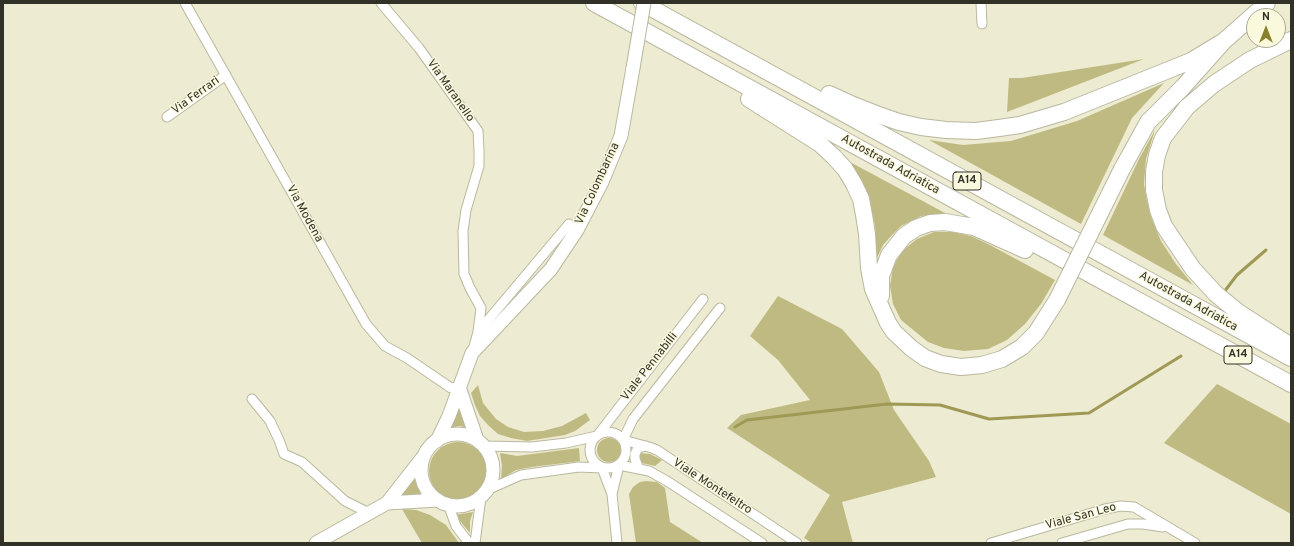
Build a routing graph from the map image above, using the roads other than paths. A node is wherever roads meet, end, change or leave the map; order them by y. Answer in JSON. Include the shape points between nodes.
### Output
{"nodes":[{"id":1,"x":185,"y":3,"type":"edge"},
{"id":2,"x":381,"y":3,"type":"edge"},
{"id":3,"x":594,"y":3,"type":"edge"},
{"id":4,"x":643,"y":3,"type":"edge"},
{"id":5,"x":981,"y":3,"type":"edge"},
{"id":6,"x":1267,"y":3,"type":"edge"},
{"id":7,"x":665,"y":15,"type":"junction"},
{"id":8,"x":982,"y":24,"type":"dead end"},
{"id":9,"x":653,"y":35,"type":"junction"},
{"id":10,"x":1291,"y":40,"type":"edge"},
{"id":11,"x":1224,"y":41,"type":"junction"},
{"id":12,"x":1250,"y":60,"type":"junction"},
{"id":13,"x":226,"y":75,"type":"junction"},
{"id":14,"x":1183,"y":87,"type":"junction"},
{"id":15,"x":167,"y":117,"type":"dead end"},
{"id":16,"x":569,"y":224,"type":"dead end"},
{"id":17,"x":703,"y":299,"type":"dead end"},
{"id":18,"x":481,"y":308,"type":"joint"},
{"id":19,"x":720,"y":308,"type":"dead end"},
{"id":20,"x":882,"y":312,"type":"junction"},
{"id":21,"x":1185,"y":326,"type":"junction"},
{"id":22,"x":478,"y":332,"type":"junction"},
{"id":23,"x":1291,"y":346,"type":"edge"},
{"id":24,"x":472,"y":353,"type":"junction"},
{"id":25,"x":1291,"y":358,"type":"edge"},
{"id":26,"x":1291,"y":384,"type":"edge"},
{"id":27,"x":459,"y":387,"type":"junction"},
{"id":28,"x":252,"y":399,"type":"dead end"},
{"id":29,"x":597,"y":436,"type":"junction"},
{"id":30,"x":623,"y":440,"type":"junction"},
{"id":31,"x":480,"y":443,"type":"junction"},
{"id":32,"x":432,"y":445,"type":"junction"},
{"id":33,"x":646,"y":446,"type":"junction"},
{"id":34,"x":619,"y":465,"type":"junction"},
{"id":35,"x":602,"y":468,"type":"junction"},
{"id":36,"x":639,"y":469,"type":"junction"},
{"id":37,"x":484,"y":494,"type":"junction"},
{"id":38,"x":612,"y":494,"type":"junction"},
{"id":39,"x":443,"y":502,"type":"junction"},
{"id":40,"x":388,"y":503,"type":"junction"},
{"id":41,"x":369,"y":513,"type":"junction"},
{"id":42,"x":1168,"y":528,"type":"junction"},
{"id":43,"x":316,"y":543,"type":"edge"},
{"id":44,"x":469,"y":543,"type":"edge"},
{"id":45,"x":475,"y":543,"type":"edge"},
{"id":46,"x":617,"y":543,"type":"edge"},
{"id":47,"x":762,"y":543,"type":"edge"},
{"id":48,"x":797,"y":543,"type":"edge"},
{"id":49,"x":991,"y":543,"type":"edge"},
{"id":50,"x":1062,"y":543,"type":"edge"},
{"id":51,"x":1195,"y":543,"type":"edge"}],
"edges":[{"from":1,"to":13,"type":"street","name":"Via Modena"},
{"from":2,"to":18,"type":"street","name":"Via Maranello","via":[[419,48],[478,130],[479,166],[466,210],[463,231],[464,274]]},
{"from":3,"to":9,"type":"highway","name":"Autostrada Adriatica","number":"A14"},
{"from":4,"to":7,"type":"highway","name":"Autostrada Adriatica","number":"A14"},
{"from":4,"to":24,"type":"street","name":"Via Colombarina","bridge":true,"via":[[621,136],[602,182],[577,230],[550,269]]},
{"from":5,"to":8,"type":"street"},
{"from":6,"to":11,"type":"highway"},
{"from":7,"to":11,"type":"highway","via":[[852,105],[899,122],[946,130],[976,130],[1020,125],[1064,112],[1191,61]]},
{"from":7,"to":25,"type":"highway","name":"Autostrada Adriatica","number":"A14"},
{"from":9,"to":20,"type":"highway","via":[[820,144],[841,165],[861,199],[869,268],[873,289]]},
{"from":9,"to":21,"type":"highway","name":"Autostrada Adriatica","number":"A14"},
{"from":10,"to":12,"type":"highway"},
{"from":11,"to":14,"type":"highway"},
{"from":12,"to":14,"type":"highway"},
{"from":12,"to":23,"type":"highway","via":[[1214,84],[1187,107],[1163,138],[1154,172],[1154,190],[1164,226],[1193,269],[1216,294],[1238,312]]},
{"from":13,"to":15,"type":"street","name":"Via Ferrari"},
{"from":13,"to":27,"type":"street","name":"Via Modena","via":[[366,324],[385,346],[451,388]]},
{"from":14,"to":20,"type":"highway","bridge":true,"via":[[1148,122],[1057,300],[1036,333],[1022,347],[1002,359],[982,365],[961,367],[941,364],[925,358],[911,348],[894,332]]},
{"from":16,"to":22,"type":"street","name":"Via Colombarina"},
{"from":17,"to":29,"type":"street","name":"Viale Pennabilli"},
{"from":18,"to":22,"type":"street","name":"Via Colombarina"},
{"from":19,"to":30,"type":"street","name":"Viale Pennabilli","via":[[633,419]]},
{"from":20,"to":21,"type":"highway","via":[[881,276],[889,255],[904,236],[916,228],[945,222],[974,227],[989,233]]},
{"from":21,"to":26,"type":"highway","name":"Autostrada Adriatica","number":"A14"},
{"from":22,"to":24,"type":"street","name":"Via Colombarina"},
{"from":24,"to":27,"type":"street","name":"Via Colombarina"},
{"from":27,"to":31,"type":"street"},
{"from":27,"to":32,"type":"street","name":"Via Colombarina","via":[[449,416]]},
{"from":28,"to":41,"type":"street","via":[[270,421],[284,454],[302,462],[345,501]]},
{"from":29,"to":30,"type":"street","via":[[602,433],[614,433]]},
{"from":29,"to":31,"type":"street","via":[[532,447]]},
{"from":29,"to":35,"type":"street","via":[[590,445],[590,456]]},
{"from":30,"to":33,"type":"street","name":"Viale Montefeltro"},
{"from":30,"to":34,"type":"street","via":[[626,450]]},
{"from":31,"to":32,"type":"street","via":[[467,435],[457,434],[446,436]]},
{"from":31,"to":37,"type":"street","via":[[490,456],[493,468],[492,480]]},
{"from":32,"to":39,"type":"street","via":[[423,460],[424,483],[430,493]]},
{"from":32,"to":40,"type":"street","name":"Via Colombarina"},
{"from":33,"to":36,"type":"street","via":[[638,448],[635,454]]},
{"from":33,"to":48,"type":"street","name":"Viale Montefeltro","via":[[657,450]]},
{"from":34,"to":35,"type":"street","via":[[608,469]]},
{"from":34,"to":36,"type":"street","name":"Viale Montefeltro"},
{"from":34,"to":38,"type":"street"},
{"from":35,"to":37,"type":"street","via":[[579,466],[521,476]]},
{"from":35,"to":38,"type":"street"},
{"from":36,"to":47,"type":"street","name":"Viale Montefeltro","via":[[649,471],[667,481]]},
{"from":37,"to":39,"type":"street","via":[[471,503],[459,506]]},
{"from":37,"to":45,"type":"street"},
{"from":38,"to":46,"type":"street"},
{"from":39,"to":40,"type":"street","name":"Via Colombarina"},
{"from":39,"to":44,"type":"street"},
{"from":40,"to":41,"type":"street","name":"Via Colombarina"},
{"from":41,"to":43,"type":"street","name":"Via Colombarina"},
{"from":42,"to":49,"type":"street","name":"Viale San Leo","via":[[1134,507],[1121,506]]},
{"from":42,"to":50,"type":"street","name":"Viale San Leo","via":[[1128,524]]},
{"from":42,"to":51,"type":"street","name":"Viale San Leo"}]}
